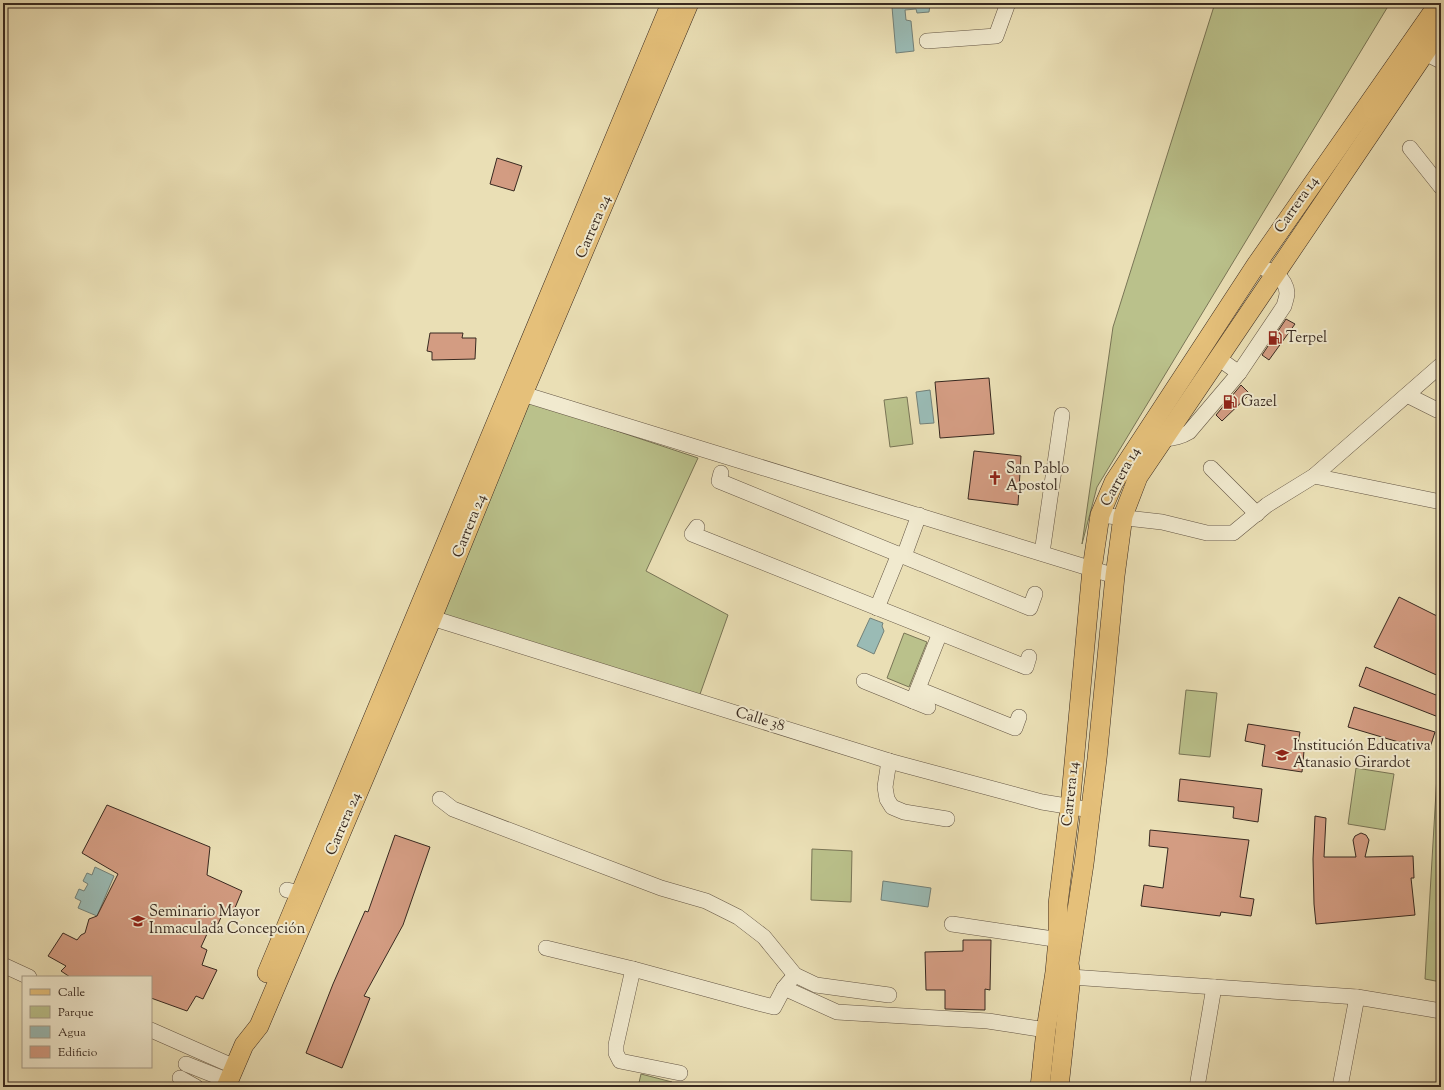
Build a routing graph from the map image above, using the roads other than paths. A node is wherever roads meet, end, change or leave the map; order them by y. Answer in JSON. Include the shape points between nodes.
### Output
{"nodes":[{"id":1,"x":671,"y":3,"type":"edge"},
{"id":2,"x":689,"y":3,"type":"edge"},
{"id":3,"x":1008,"y":3,"type":"edge"},
{"id":4,"x":1439,"y":3,"type":"edge"},
{"id":5,"x":1441,"y":29,"type":"edge"},
{"id":6,"x":927,"y":41,"type":"dead end"},
{"id":7,"x":1433,"y":57,"type":"edge"},
{"id":8,"x":1410,"y":148,"type":"dead end"},
{"id":9,"x":1441,"y":187,"type":"edge"},
{"id":10,"x":1256,"y":265,"type":"junction"},
{"id":11,"x":1275,"y":273,"type":"junction"},
{"id":12,"x":1218,"y":358,"type":"junction"},
{"id":13,"x":1441,"y":365,"type":"edge"},
{"id":14,"x":1239,"y":373,"type":"junction"},
{"id":15,"x":516,"y":392,"type":"junction"},
{"id":16,"x":1407,"y":395,"type":"junction"},
{"id":17,"x":1441,"y":406,"type":"edge"},
{"id":18,"x":1062,"y":414,"type":"dead end"},
{"id":19,"x":1164,"y":438,"type":"junction"},
{"id":20,"x":1212,"y":468,"type":"dead end"},
{"id":21,"x":722,"y":473,"type":"dead end"},
{"id":22,"x":1314,"y":476,"type":"junction"},
{"id":23,"x":1441,"y":502,"type":"edge"},
{"id":24,"x":915,"y":514,"type":"junction"},
{"id":25,"x":1257,"y":514,"type":"junction"},
{"id":26,"x":1100,"y":515,"type":"junction"},
{"id":27,"x":1123,"y":516,"type":"junction"},
{"id":28,"x":697,"y":527,"type":"dead end"},
{"id":29,"x":1042,"y":553,"type":"junction"},
{"id":30,"x":899,"y":554,"type":"junction"},
{"id":31,"x":1092,"y":569,"type":"junction"},
{"id":32,"x":1115,"y":576,"type":"junction"},
{"id":33,"x":1035,"y":594,"type":"dead end"},
{"id":34,"x":877,"y":608,"type":"junction"},
{"id":35,"x":432,"y":618,"type":"junction"},
{"id":36,"x":940,"y":633,"type":"junction"},
{"id":37,"x":1029,"y":657,"type":"dead end"},
{"id":38,"x":864,"y":681,"type":"dead end"},
{"id":39,"x":916,"y":695,"type":"junction"},
{"id":40,"x":928,"y":706,"type":"dead end"},
{"id":41,"x":1019,"y":717,"type":"dead end"},
{"id":42,"x":1075,"y":755,"type":"junction"},
{"id":43,"x":1097,"y":759,"type":"junction"},
{"id":44,"x":888,"y":761,"type":"junction"},
{"id":45,"x":440,"y":799,"type":"dead end"},
{"id":46,"x":1070,"y":807,"type":"junction"},
{"id":47,"x":1091,"y":810,"type":"junction"},
{"id":48,"x":947,"y":819,"type":"dead end"},
{"id":49,"x":300,"y":893,"type":"junction"},
{"id":50,"x":952,"y":924,"type":"dead end"},
{"id":51,"x":1065,"y":941,"type":"junction"},
{"id":52,"x":546,"y":948,"type":"dead end"},
{"id":53,"x":3,"y":965,"type":"edge"},
{"id":54,"x":633,"y":969,"type":"junction"},
{"id":55,"x":795,"y":975,"type":"junction"},
{"id":56,"x":1063,"y":975,"type":"junction"},
{"id":57,"x":27,"y":976,"type":"edge"},
{"id":58,"x":1214,"y":987,"type":"junction"},
{"id":59,"x":784,"y":988,"type":"junction"},
{"id":60,"x":889,"y":995,"type":"dead end"},
{"id":61,"x":1357,"y":997,"type":"junction"},
{"id":62,"x":1441,"y":1011,"type":"edge"},
{"id":63,"x":1046,"y":1030,"type":"junction"},
{"id":64,"x":152,"y":1031,"type":"edge"},
{"id":65,"x":186,"y":1064,"type":"dead end"},
{"id":66,"x":680,"y":1073,"type":"dead end"},
{"id":67,"x":180,"y":1078,"type":"dead end"},
{"id":68,"x":230,"y":1078,"type":"edge"},
{"id":69,"x":196,"y":1087,"type":"edge"},
{"id":70,"x":1040,"y":1087,"type":"edge"},
{"id":71,"x":1060,"y":1087,"type":"edge"},
{"id":72,"x":1197,"y":1087,"type":"edge"},
{"id":73,"x":1340,"y":1087,"type":"edge"}],
"edges":[{"from":1,"to":15,"type":"main road","name":"Carrera 24"},
{"from":2,"to":15,"type":"main road","name":"Carrera 24"},
{"from":3,"to":6,"type":"street","via":[[996,36]]},
{"from":4,"to":10,"type":"main road","name":"Carrera 14"},
{"from":5,"to":7,"type":"main road","name":"Carrera 14"},
{"from":7,"to":11,"type":"main road","name":"Carrera 14"},
{"from":8,"to":9,"type":"street"},
{"from":10,"to":11,"type":"street"},
{"from":10,"to":26,"type":"main road","name":"Carrera 14","via":[[1114,482]]},
{"from":11,"to":12,"type":"main road","name":"Carrera 14"},
{"from":11,"to":14,"type":"street","via":[[1284,284],[1287,294],[1284,306]]},
{"from":12,"to":14,"type":"street"},
{"from":12,"to":19,"type":"main road","name":"Carrera 14"},
{"from":13,"to":16,"type":"street"},
{"from":14,"to":19,"type":"street","via":[[1189,432],[1176,438]]},
{"from":15,"to":24,"type":"street"},
{"from":15,"to":35,"type":"main road","name":"Carrera 24"},
{"from":15,"to":49,"type":"main road","name":"Carrera 24"},
{"from":16,"to":17,"type":"street","via":[[1436,410]]},
{"from":16,"to":22,"type":"street"},
{"from":18,"to":29,"type":"street"},
{"from":19,"to":27,"type":"main road","name":"Carrera 14","via":[[1138,477]]},
{"from":20,"to":25,"type":"street"},
{"from":21,"to":30,"type":"street","via":[[719,481]]},
{"from":22,"to":23,"type":"street"},
{"from":22,"to":25,"type":"street"},
{"from":24,"to":29,"type":"street"},
{"from":24,"to":30,"type":"street"},
{"from":25,"to":27,"type":"street","via":[[1232,534],[1207,533]]},
{"from":26,"to":27,"type":"street"},
{"from":26,"to":31,"type":"main road","name":"Carrera 14"},
{"from":27,"to":32,"type":"main road","name":"Carrera 14"},
{"from":28,"to":34,"type":"street","via":[[692,534]]},
{"from":29,"to":31,"type":"street"},
{"from":30,"to":33,"type":"street","via":[[1030,608]]},
{"from":30,"to":34,"type":"street"},
{"from":31,"to":32,"type":"street"},
{"from":31,"to":42,"type":"main road","name":"Carrera 14"},
{"from":32,"to":43,"type":"main road","name":"Carrera 14"},
{"from":34,"to":36,"type":"street"},
{"from":35,"to":44,"type":"street","name":"Calle 38"},
{"from":35,"to":49,"type":"main road","name":"Carrera 24"},
{"from":36,"to":37,"type":"street","via":[[1026,666]]},
{"from":36,"to":39,"type":"street"},
{"from":38,"to":39,"type":"street"},
{"from":39,"to":40,"type":"street"},
{"from":39,"to":41,"type":"street","via":[[1015,728]]},
{"from":42,"to":43,"type":"street"},
{"from":42,"to":46,"type":"main road","name":"Carrera 14"},
{"from":43,"to":47,"type":"main road","name":"Carrera 14"},
{"from":44,"to":46,"type":"street","name":"Calle 38","via":[[1042,802]]},
{"from":44,"to":48,"type":"street","via":[[885,786],[892,807],[904,812]]},
{"from":45,"to":55,"type":"street","via":[[453,809],[661,888],[706,901],[738,917],[764,937]]},
{"from":46,"to":47,"type":"street","name":"Calle 38"},
{"from":46,"to":51,"type":"main road","name":"Carrera 14","via":[[1058,904]]},
{"from":47,"to":51,"type":"main road","name":"Carrera 14"},
{"from":49,"to":68,"type":"main road","name":"Carrera 24","via":[[247,1021],[244,1045]]},
{"from":50,"to":51,"type":"street"},
{"from":51,"to":56,"type":"main road","name":"Carrera 14"},
{"from":52,"to":54,"type":"street"},
{"from":53,"to":57,"type":"street"},
{"from":54,"to":59,"type":"street","via":[[774,1007]]},
{"from":54,"to":66,"type":"street","via":[[616,1053],[620,1060]]},
{"from":55,"to":59,"type":"street"},
{"from":55,"to":60,"type":"street","via":[[816,985]]},
{"from":56,"to":58,"type":"street"},
{"from":56,"to":63,"type":"main road","name":"Carrera 14"},
{"from":56,"to":71,"type":"main road","name":"Carrera 14"},
{"from":58,"to":61,"type":"street"},
{"from":58,"to":72,"type":"street"},
{"from":59,"to":63,"type":"street","via":[[837,1012],[988,1020]]},
{"from":61,"to":62,"type":"street"},
{"from":61,"to":73,"type":"street"},
{"from":63,"to":70,"type":"main road","name":"Carrera 14"},
{"from":64,"to":68,"type":"street"},
{"from":65,"to":68,"type":"street"},
{"from":67,"to":69,"type":"street"}]}
